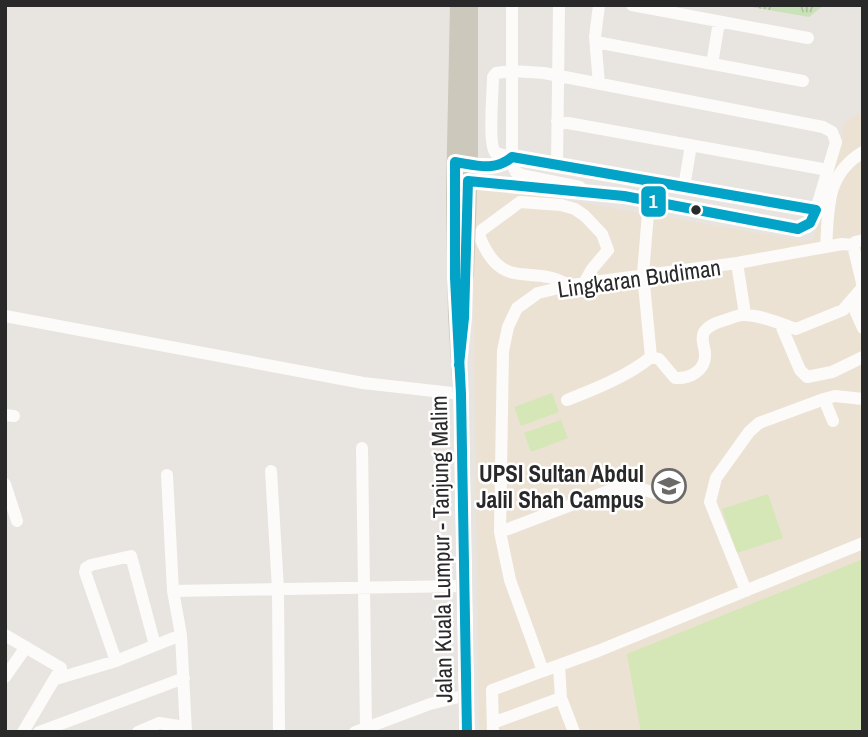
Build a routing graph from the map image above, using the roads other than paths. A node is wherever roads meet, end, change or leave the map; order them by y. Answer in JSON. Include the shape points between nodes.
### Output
{"nodes":[{"id":1,"x":458,"y":5,"type":"edge"},
{"id":2,"x":470,"y":5,"type":"edge"},
{"id":3,"x":512,"y":5,"type":"edge"},
{"id":4,"x":559,"y":5,"type":"edge"},
{"id":5,"x":599,"y":5,"type":"edge"},
{"id":6,"x":632,"y":5,"type":"edge"},
{"id":7,"x":719,"y":22,"type":"junction"},
{"id":8,"x":808,"y":38,"type":"dead end"},
{"id":9,"x":596,"y":42,"type":"junction"},
{"id":10,"x":712,"y":64,"type":"junction"},
{"id":11,"x":512,"y":71,"type":"junction"},
{"id":12,"x":557,"y":76,"type":"junction"},
{"id":13,"x":803,"y":82,"type":"dead end"},
{"id":14,"x":599,"y":84,"type":"junction"},
{"id":15,"x":557,"y":121,"type":"junction"},
{"id":16,"x":691,"y":145,"type":"junction"},
{"id":17,"x":863,"y":152,"type":"edge"},
{"id":18,"x":512,"y":157,"type":"junction"},
{"id":19,"x":557,"y":165,"type":"junction"},
{"id":20,"x":828,"y":170,"type":"junction"},
{"id":21,"x":462,"y":171,"type":"junction"},
{"id":22,"x":684,"y":187,"type":"junction"},
{"id":23,"x":624,"y":196,"type":"junction"},
{"id":24,"x":557,"y":197,"type":"junction"},
{"id":25,"x":649,"y":201,"type":"junction"},
{"id":26,"x":816,"y":211,"type":"junction"},
{"id":27,"x":863,"y":233,"type":"edge"},
{"id":28,"x":859,"y":242,"type":"edge"},
{"id":29,"x":826,"y":247,"type":"junction"},
{"id":30,"x":737,"y":264,"type":"junction"},
{"id":31,"x":643,"y":274,"type":"junction"},
{"id":32,"x":584,"y":283,"type":"junction"},
{"id":33,"x":568,"y":285,"type":"junction"},
{"id":34,"x":863,"y":287,"type":"edge"},
{"id":35,"x":745,"y":314,"type":"junction"},
{"id":36,"x":5,"y":316,"type":"edge"},
{"id":37,"x":780,"y":323,"type":"junction"},
{"id":38,"x":863,"y":328,"type":"edge"},
{"id":39,"x":651,"y":357,"type":"junction"},
{"id":40,"x":863,"y":357,"type":"edge"},
{"id":41,"x":832,"y":372,"type":"junction"},
{"id":42,"x":461,"y":394,"type":"junction"},
{"id":43,"x":830,"y":397,"type":"junction"},
{"id":44,"x":863,"y":399,"type":"edge"},
{"id":45,"x":567,"y":400,"type":"dead end"},
{"id":46,"x":833,"y":421,"type":"dead end"},
{"id":47,"x":362,"y":448,"type":"dead end"},
{"id":48,"x":271,"y":471,"type":"dead end"},
{"id":49,"x":167,"y":475,"type":"dead end"},
{"id":50,"x":5,"y":484,"type":"edge"},
{"id":51,"x":655,"y":493,"type":"dead end"},
{"id":52,"x":17,"y":521,"type":"dead end"},
{"id":53,"x":500,"y":532,"type":"junction"},
{"id":54,"x":863,"y":543,"type":"edge"},
{"id":55,"x":863,"y":551,"type":"edge"},
{"id":56,"x":464,"y":586,"type":"junction"},
{"id":57,"x":363,"y":587,"type":"junction"},
{"id":58,"x":278,"y":589,"type":"junction"},
{"id":59,"x":173,"y":591,"type":"junction"},
{"id":60,"x":746,"y":591,"type":"junction"},
{"id":61,"x":5,"y":635,"type":"edge"},
{"id":62,"x":181,"y":635,"type":"junction"},
{"id":63,"x":156,"y":645,"type":"junction"},
{"id":64,"x":26,"y":647,"type":"junction"},
{"id":65,"x":116,"y":661,"type":"junction"},
{"id":66,"x":559,"y":669,"type":"junction"},
{"id":67,"x":543,"y":671,"type":"junction"},
{"id":68,"x":5,"y":677,"type":"edge"},
{"id":69,"x":184,"y":678,"type":"junction"},
{"id":70,"x":56,"y":679,"type":"junction"},
{"id":71,"x":467,"y":695,"type":"junction"},
{"id":72,"x":561,"y":698,"type":"junction"},
{"id":73,"x":494,"y":727,"type":"edge"},
{"id":74,"x":185,"y":729,"type":"edge"},
{"id":75,"x":361,"y":729,"type":"edge"},
{"id":76,"x":24,"y":731,"type":"edge"},
{"id":77,"x":39,"y":732,"type":"edge"},
{"id":78,"x":138,"y":732,"type":"edge"},
{"id":79,"x":279,"y":732,"type":"edge"},
{"id":80,"x":467,"y":732,"type":"edge"},
{"id":81,"x":574,"y":732,"type":"edge"}],
"edges":[{"from":1,"to":21,"type":"main road","name":"Jalan Kuala Lumpur - Tanjung Malim"},
{"from":2,"to":21,"type":"main road","name":"Jalan Kuala Lumpur - Tanjung Malim"},
{"from":3,"to":11,"type":"street"},
{"from":4,"to":12,"type":"street"},
{"from":5,"to":9,"type":"street"},
{"from":6,"to":7,"type":"street"},
{"from":7,"to":8,"type":"street"},
{"from":7,"to":10,"type":"street"},
{"from":9,"to":10,"type":"street"},
{"from":9,"to":14,"type":"street"},
{"from":10,"to":13,"type":"street"},
{"from":11,"to":12,"type":"street"},
{"from":11,"to":18,"type":"street"},
{"from":11,"to":18,"type":"street","via":[[493,77],[492,148]]},
{"from":12,"to":14,"type":"street"},
{"from":12,"to":15,"type":"street"},
{"from":14,"to":20,"type":"street","via":[[822,127],[832,132],[836,142]]},
{"from":15,"to":16,"type":"street"},
{"from":15,"to":19,"type":"street"},
{"from":16,"to":20,"type":"street"},
{"from":16,"to":22,"type":"street"},
{"from":17,"to":29,"type":"street","via":[[836,177]]},
{"from":18,"to":19,"type":"street"},
{"from":18,"to":21,"type":"street","via":[[506,165]]},
{"from":18,"to":23,"type":"street","via":[[521,175]]},
{"from":19,"to":22,"type":"street"},
{"from":20,"to":26,"type":"street"},
{"from":21,"to":24,"type":"street"},
{"from":21,"to":42,"type":"main road","name":"Jalan Kuala Lumpur - Tanjung Malim"},
{"from":22,"to":26,"type":"street"},
{"from":23,"to":24,"type":"street"},
{"from":23,"to":25,"type":"street"},
{"from":24,"to":32,"type":"street","via":[[585,216],[607,244],[608,250]]},
{"from":24,"to":33,"type":"street","via":[[520,202],[479,235],[508,273],[556,278]]},
{"from":25,"to":26,"type":"street","via":[[797,229],[808,227]]},
{"from":25,"to":31,"type":"street"},
{"from":27,"to":28,"type":"street"},
{"from":28,"to":29,"type":"street","name":"Lingkaran Budiman"},
{"from":28,"to":34,"type":"street"},
{"from":29,"to":30,"type":"street","name":"Lingkaran Budiman"},
{"from":30,"to":31,"type":"street","name":"Lingkaran Budiman"},
{"from":30,"to":35,"type":"street"},
{"from":31,"to":32,"type":"street","name":"Lingkaran Budiman"},
{"from":31,"to":39,"type":"street"},
{"from":32,"to":33,"type":"street","name":"Lingkaran Budiman"},
{"from":33,"to":53,"type":"street","name":"Lingkaran Budiman","via":[[538,293],[517,308],[508,327],[503,351]]},
{"from":35,"to":37,"type":"street"},
{"from":35,"to":39,"type":"street","via":[[705,331],[703,364],[685,379],[675,378],[659,359]]},
{"from":36,"to":42,"type":"street","via":[[363,383]]},
{"from":37,"to":38,"type":"street","via":[[796,329],[843,310],[863,287],[855,310]]},
{"from":37,"to":41,"type":"street","via":[[807,377]]},
{"from":39,"to":45,"type":"street"},
{"from":40,"to":41,"type":"street"},
{"from":41,"to":43,"type":"street"},
{"from":42,"to":56,"type":"main road","name":"Jalan Kuala Lumpur - Tanjung Malim"},
{"from":43,"to":44,"type":"street"},
{"from":43,"to":46,"type":"street"},
{"from":43,"to":60,"type":"street","via":[[759,423],[714,482],[710,502]]},
{"from":47,"to":57,"type":"street"},
{"from":48,"to":58,"type":"street"},
{"from":49,"to":59,"type":"street"},
{"from":50,"to":52,"type":"street"},
{"from":51,"to":53,"type":"street","via":[[616,488]]},
{"from":53,"to":67,"type":"street","name":"Lingkaran Budiman","via":[[510,580]]},
{"from":54,"to":60,"type":"street"},
{"from":55,"to":66,"type":"street"},
{"from":56,"to":57,"type":"street"},
{"from":56,"to":71,"type":"main road","name":"Jalan Kuala Lumpur - Tanjung Malim"},
{"from":57,"to":58,"type":"street"},
{"from":57,"to":75,"type":"street"},
{"from":58,"to":59,"type":"street"},
{"from":58,"to":79,"type":"street"},
{"from":59,"to":62,"type":"street"},
{"from":60,"to":66,"type":"street"},
{"from":61,"to":64,"type":"street"},
{"from":62,"to":63,"type":"street"},
{"from":62,"to":69,"type":"street"},
{"from":63,"to":65,"type":"street"},
{"from":63,"to":65,"type":"street","via":[[131,555],[91,565],[85,572]]},
{"from":64,"to":68,"type":"street"},
{"from":64,"to":70,"type":"street","via":[[61,668]]},
{"from":65,"to":70,"type":"street"},
{"from":66,"to":67,"type":"street"},
{"from":66,"to":72,"type":"street"},
{"from":67,"to":73,"type":"street","via":[[492,690]]},
{"from":69,"to":74,"type":"street"},
{"from":69,"to":77,"type":"street"},
{"from":70,"to":76,"type":"street"},
{"from":71,"to":75,"type":"street"},
{"from":71,"to":80,"type":"main road","name":"Jalan Kuala Lumpur - Tanjung Malim"},
{"from":72,"to":73,"type":"street"},
{"from":72,"to":81,"type":"street"},
{"from":74,"to":78,"type":"street","via":[[159,723]]}]}
